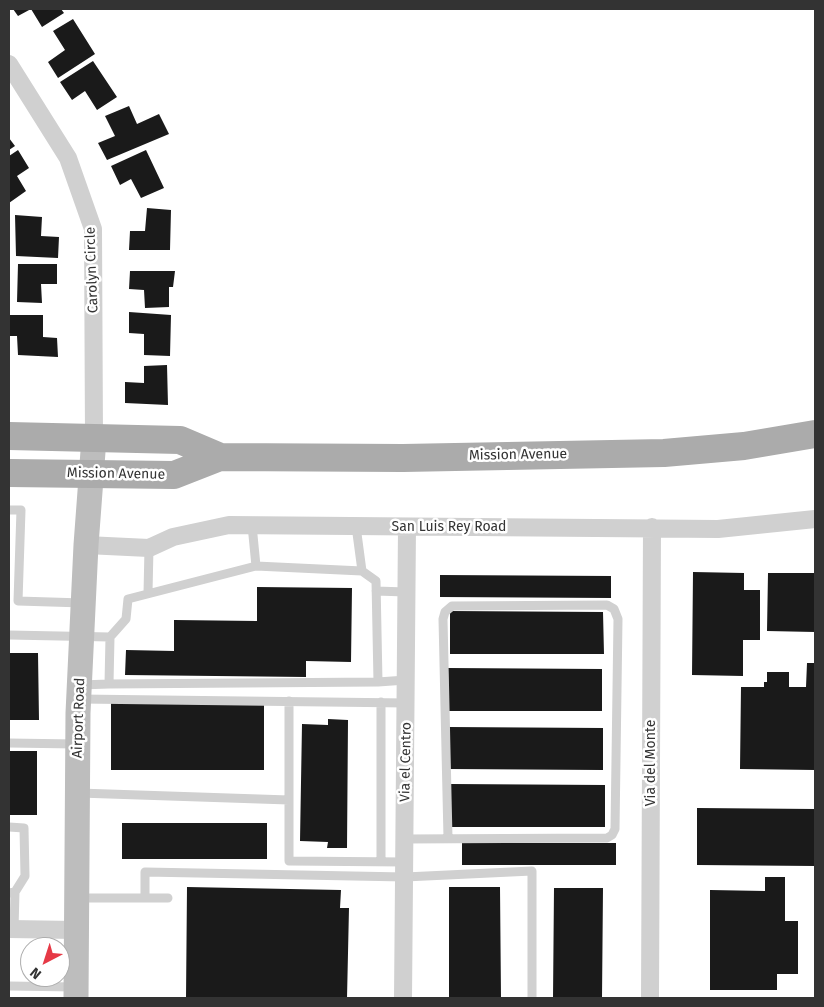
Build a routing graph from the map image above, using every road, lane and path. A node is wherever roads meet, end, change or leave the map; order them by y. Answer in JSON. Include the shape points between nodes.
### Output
{"nodes":[{"id":1,"x":9,"y":64,"type":"edge"},
{"id":2,"x":815,"y":434,"type":"edge"},
{"id":3,"x":9,"y":436,"type":"edge"},
{"id":4,"x":94,"y":438,"type":"junction"},
{"id":5,"x":220,"y":457,"type":"junction"},
{"id":6,"x":9,"y":473,"type":"edge"},
{"id":7,"x":91,"y":474,"type":"junction"},
{"id":8,"x":9,"y":510,"type":"edge"},
{"id":9,"x":815,"y":519,"type":"edge"},
{"id":10,"x":252,"y":525,"type":"junction"},
{"id":11,"x":356,"y":526,"type":"junction"},
{"id":12,"x":407,"y":527,"type":"junction"},
{"id":13,"x":652,"y":527,"type":"junction"},
{"id":14,"x":86,"y":545,"type":"junction"},
{"id":15,"x":149,"y":548,"type":"junction"},
{"id":16,"x":256,"y":566,"type":"junction"},
{"id":17,"x":362,"y":571,"type":"junction"},
{"id":18,"x":376,"y":591,"type":"junction"},
{"id":19,"x":406,"y":592,"type":"junction"},
{"id":20,"x":148,"y":594,"type":"junction"},
{"id":21,"x":84,"y":603,"type":"junction"},
{"id":22,"x":9,"y":635,"type":"edge"},
{"id":23,"x":82,"y":636,"type":"junction"},
{"id":24,"x":110,"y":637,"type":"junction"},
{"id":25,"x":406,"y":680,"type":"junction"},
{"id":26,"x":378,"y":682,"type":"junction"},
{"id":27,"x":109,"y":684,"type":"junction"},
{"id":28,"x":79,"y":692,"type":"junction"},
{"id":29,"x":289,"y":701,"type":"junction"},
{"id":30,"x":381,"y":702,"type":"junction"},
{"id":31,"x":407,"y":703,"type":"junction"},
{"id":32,"x":9,"y":743,"type":"edge"},
{"id":33,"x":78,"y":744,"type":"junction"},
{"id":34,"x":78,"y":793,"type":"junction"},
{"id":35,"x":289,"y":800,"type":"junction"},
{"id":36,"x":9,"y":827,"type":"edge"},
{"id":37,"x":448,"y":838,"type":"junction"},
{"id":38,"x":405,"y":839,"type":"junction"},
{"id":39,"x":380,"y":862,"type":"junction"},
{"id":40,"x":405,"y":870,"type":"junction"},
{"id":41,"x":12,"y":892,"type":"edge"},
{"id":42,"x":76,"y":898,"type":"junction"},
{"id":43,"x":145,"y":898,"type":"junction"},
{"id":44,"x":168,"y":898,"type":"dead end"},
{"id":45,"x":11,"y":929,"type":"edge"},
{"id":46,"x":76,"y":930,"type":"junction"},
{"id":47,"x":9,"y":986,"type":"edge"},
{"id":48,"x":76,"y":993,"type":"edge"},
{"id":49,"x":403,"y":998,"type":"edge"},
{"id":50,"x":532,"y":998,"type":"edge"},
{"id":51,"x":650,"y":998,"type":"edge"}],
"edges":[{"from":1,"to":4,"type":"street","name":"Carolyn Circle","via":[[68,158],[94,229]]},
{"from":2,"to":5,"type":"main road","name":"Mission Avenue","via":[[744,446],[664,453],[403,458]]},
{"from":3,"to":4,"type":"main road","name":"Mission Avenue"},
{"from":4,"to":5,"type":"main road","name":"Mission Avenue","via":[[180,440]]},
{"from":4,"to":7,"type":"street","name":"Airport Road"},
{"from":5,"to":7,"type":"main road","name":"Mission Avenue","via":[[174,475]]},
{"from":6,"to":7,"type":"main road","name":"Mission Avenue"},
{"from":7,"to":14,"type":"street","name":"Airport Road"},
{"from":8,"to":21,"type":"lane","via":[[20,510],[18,601]]},
{"from":9,"to":13,"type":"street","name":"San Luis Rey Road","via":[[718,529]]},
{"from":10,"to":11,"type":"street","name":"San Luis Rey Road"},
{"from":10,"to":15,"type":"street","name":"San Luis Rey Road","via":[[229,525],[173,537]]},
{"from":10,"to":16,"type":"lane"},
{"from":11,"to":12,"type":"street","name":"San Luis Rey Road"},
{"from":11,"to":17,"type":"lane"},
{"from":12,"to":13,"type":"street","name":"San Luis Rey Road"},
{"from":12,"to":19,"type":"street","name":"Via el Centro"},
{"from":13,"to":51,"type":"street","name":"Via del Monte"},
{"from":14,"to":15,"type":"street","name":"San Luis Rey Road"},
{"from":14,"to":21,"type":"street","name":"Airport Road"},
{"from":15,"to":20,"type":"lane"},
{"from":16,"to":17,"type":"lane"},
{"from":16,"to":20,"type":"lane"},
{"from":17,"to":18,"type":"lane","via":[[376,581]]},
{"from":18,"to":19,"type":"lane"},
{"from":18,"to":26,"type":"lane"},
{"from":19,"to":25,"type":"street","name":"Via el Centro"},
{"from":20,"to":24,"type":"lane","via":[[128,599],[126,619]]},
{"from":21,"to":23,"type":"street","name":"Airport Road"},
{"from":22,"to":23,"type":"lane"},
{"from":23,"to":24,"type":"lane"},
{"from":23,"to":28,"type":"street","name":"Airport Road"},
{"from":24,"to":27,"type":"lane"},
{"from":25,"to":26,"type":"lane"},
{"from":25,"to":31,"type":"street","name":"Via el Centro"},
{"from":26,"to":27,"type":"lane"},
{"from":27,"to":28,"type":"lane"},
{"from":28,"to":29,"type":"lane"},
{"from":28,"to":33,"type":"street","name":"Airport Road"},
{"from":29,"to":30,"type":"lane"},
{"from":29,"to":35,"type":"lane"},
{"from":30,"to":31,"type":"lane"},
{"from":30,"to":39,"type":"lane"},
{"from":31,"to":38,"type":"street","name":"Via el Centro"},
{"from":32,"to":33,"type":"lane"},
{"from":33,"to":34,"type":"street","name":"Airport Road"},
{"from":34,"to":35,"type":"lane"},
{"from":34,"to":42,"type":"street","name":"Airport Road"},
{"from":35,"to":39,"type":"lane","via":[[289,861]]},
{"from":36,"to":41,"type":"lane","via":[[24,828],[25,876]]},
{"from":37,"to":37,"type":"lane","via":[[608,838],[612,835],[615,829],[618,619],[614,609],[607,606],[452,606],[445,612]]},
{"from":37,"to":38,"type":"lane"},
{"from":38,"to":40,"type":"street","name":"Via el Centro"},
{"from":39,"to":40,"type":"lane"},
{"from":40,"to":43,"type":"lane","via":[[145,872]]},
{"from":40,"to":49,"type":"street","name":"Via el Centro"},
{"from":40,"to":50,"type":"lane","via":[[532,871]]},
{"from":41,"to":45,"type":"lane"},
{"from":42,"to":43,"type":"lane"},
{"from":42,"to":46,"type":"street","name":"Airport Road"},
{"from":43,"to":44,"type":"lane"},
{"from":45,"to":46,"type":"street"},
{"from":46,"to":48,"type":"street","name":"Airport Road"},
{"from":47,"to":48,"type":"lane"}]}
